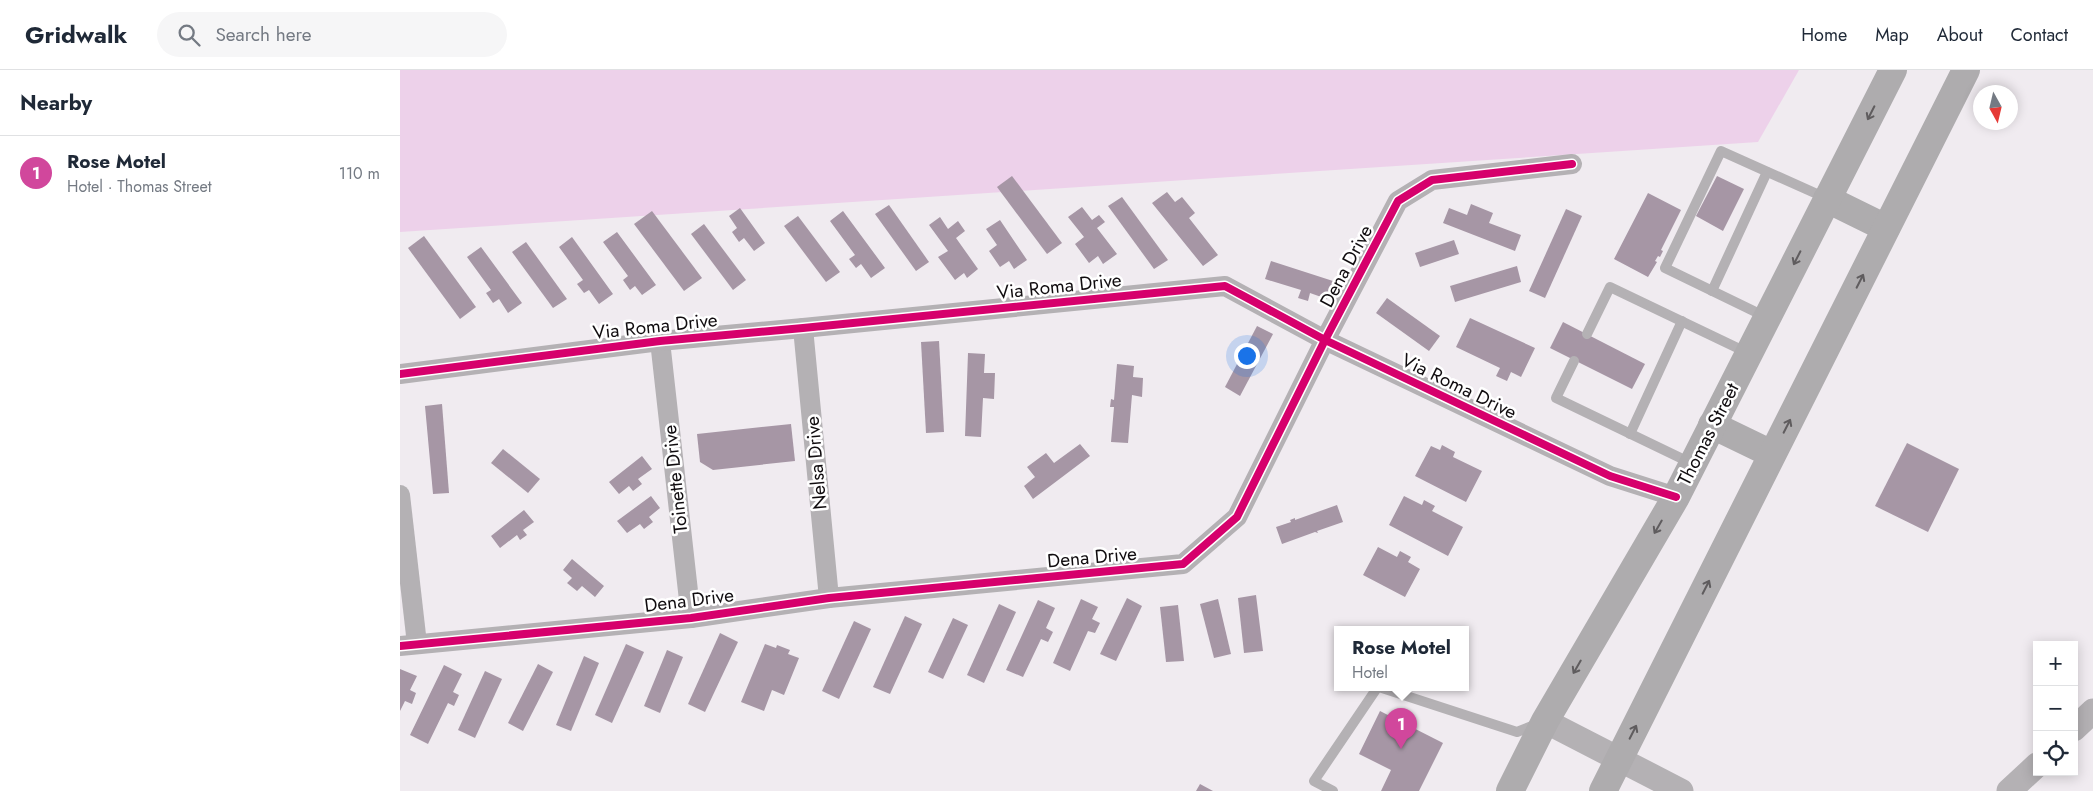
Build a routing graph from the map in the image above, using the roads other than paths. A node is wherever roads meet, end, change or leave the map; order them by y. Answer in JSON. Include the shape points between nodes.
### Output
{"nodes":[{"id":1,"x":1893,"y":70,"type":"edge"},
{"id":2,"x":1966,"y":70,"type":"edge"},
{"id":3,"x":1572,"y":164,"type":"dead end"},
{"id":4,"x":1767,"y":172,"type":"junction"},
{"id":5,"x":1827,"y":199,"type":"junction"},
{"id":6,"x":1886,"y":228,"type":"junction"},
{"id":7,"x":1712,"y":291,"type":"junction"},
{"id":8,"x":1767,"y":318,"type":"junction"},
{"id":9,"x":1682,"y":322,"type":"junction"},
{"id":10,"x":803,"y":328,"type":"junction"},
{"id":11,"x":1587,"y":334,"type":"dead end"},
{"id":12,"x":1325,"y":340,"type":"junction"},
{"id":13,"x":660,"y":341,"type":"junction"},
{"id":14,"x":1748,"y":353,"type":"junction"},
{"id":15,"x":1574,"y":361,"type":"dead end"},
{"id":16,"x":400,"y":374,"type":"edge"},
{"id":17,"x":1712,"y":425,"type":"junction"},
{"id":18,"x":1630,"y":434,"type":"junction"},
{"id":19,"x":1772,"y":454,"type":"junction"},
{"id":20,"x":1693,"y":464,"type":"junction"},
{"id":21,"x":400,"y":495,"type":"edge"},
{"id":22,"x":1676,"y":496,"type":"junction"},
{"id":23,"x":829,"y":598,"type":"junction"},
{"id":24,"x":691,"y":618,"type":"junction"},
{"id":25,"x":408,"y":645,"type":"edge"},
{"id":26,"x":1375,"y":691,"type":"edge"},
{"id":27,"x":1391,"y":691,"type":"edge"},
{"id":28,"x":2093,"y":712,"type":"edge"},
{"id":29,"x":1545,"y":721,"type":"junction"},
{"id":30,"x":2078,"y":725,"type":"edge"},
{"id":31,"x":1619,"y":760,"type":"junction"},
{"id":32,"x":2033,"y":769,"type":"edge"},
{"id":33,"x":1332,"y":791,"type":"edge"},
{"id":34,"x":1510,"y":791,"type":"edge"},
{"id":35,"x":1603,"y":791,"type":"edge"},
{"id":36,"x":1681,"y":791,"type":"edge"},
{"id":37,"x":2009,"y":791,"type":"edge"}],
"edges":[{"from":1,"to":5,"type":"highway","name":"Thomas Street","one_way":true},
{"from":2,"to":6,"type":"highway"},
{"from":3,"to":12,"type":"street","name":"Dena Drive","via":[[1432,180],[1398,201]]},
{"from":4,"to":5,"type":"lane"},
{"from":4,"to":7,"type":"lane"},
{"from":4,"to":7,"type":"lane","via":[[1721,151],[1665,268]]},
{"from":5,"to":6,"type":"highway"},
{"from":5,"to":8,"type":"highway","name":"Thomas Street","one_way":true},
{"from":19,"to":6,"type":"highway","one_way":true},
{"from":7,"to":8,"type":"lane"},
{"from":8,"to":14,"type":"highway","name":"Thomas Street"},
{"from":9,"to":11,"type":"lane","via":[[1610,287]]},
{"from":9,"to":14,"type":"lane"},
{"from":9,"to":18,"type":"lane"},
{"from":10,"to":12,"type":"street","name":"Via Roma Drive","via":[[1225,286]]},
{"from":10,"to":13,"type":"street","name":"Via Roma Drive"},
{"from":10,"to":23,"type":"street","name":"Nelsa Drive"},
{"from":12,"to":22,"type":"street","name":"Via Roma Drive","via":[[1610,476]]},
{"from":12,"to":23,"type":"street","name":"Dena Drive","via":[[1237,517],[1183,564]]},
{"from":13,"to":16,"type":"street","name":"Via Roma Drive"},
{"from":13,"to":24,"type":"street","name":"Toinette Drive"},
{"from":14,"to":17,"type":"highway","name":"Thomas Street"},
{"from":15,"to":18,"type":"lane","via":[[1556,398]]},
{"from":17,"to":19,"type":"highway"},
{"from":17,"to":20,"type":"highway","name":"Thomas Street"},
{"from":18,"to":20,"type":"lane"},
{"from":31,"to":19,"type":"highway","one_way":true},
{"from":20,"to":22,"type":"highway","name":"Thomas Street"},
{"from":21,"to":25,"type":"street"},
{"from":22,"to":29,"type":"highway","name":"Thomas Street","one_way":true},
{"from":23,"to":24,"type":"street","name":"Dena Drive"},
{"from":24,"to":25,"type":"street","name":"Dena Drive"},
{"from":26,"to":33,"type":"lane","via":[[1314,781]]},
{"from":27,"to":29,"type":"lane","via":[[1517,732]]},
{"from":28,"to":30,"type":"street"},
{"from":29,"to":31,"type":"street"},
{"from":29,"to":34,"type":"highway","name":"Thomas Street"},
{"from":31,"to":35,"type":"highway"},
{"from":31,"to":36,"type":"street"},
{"from":32,"to":37,"type":"street"}]}
